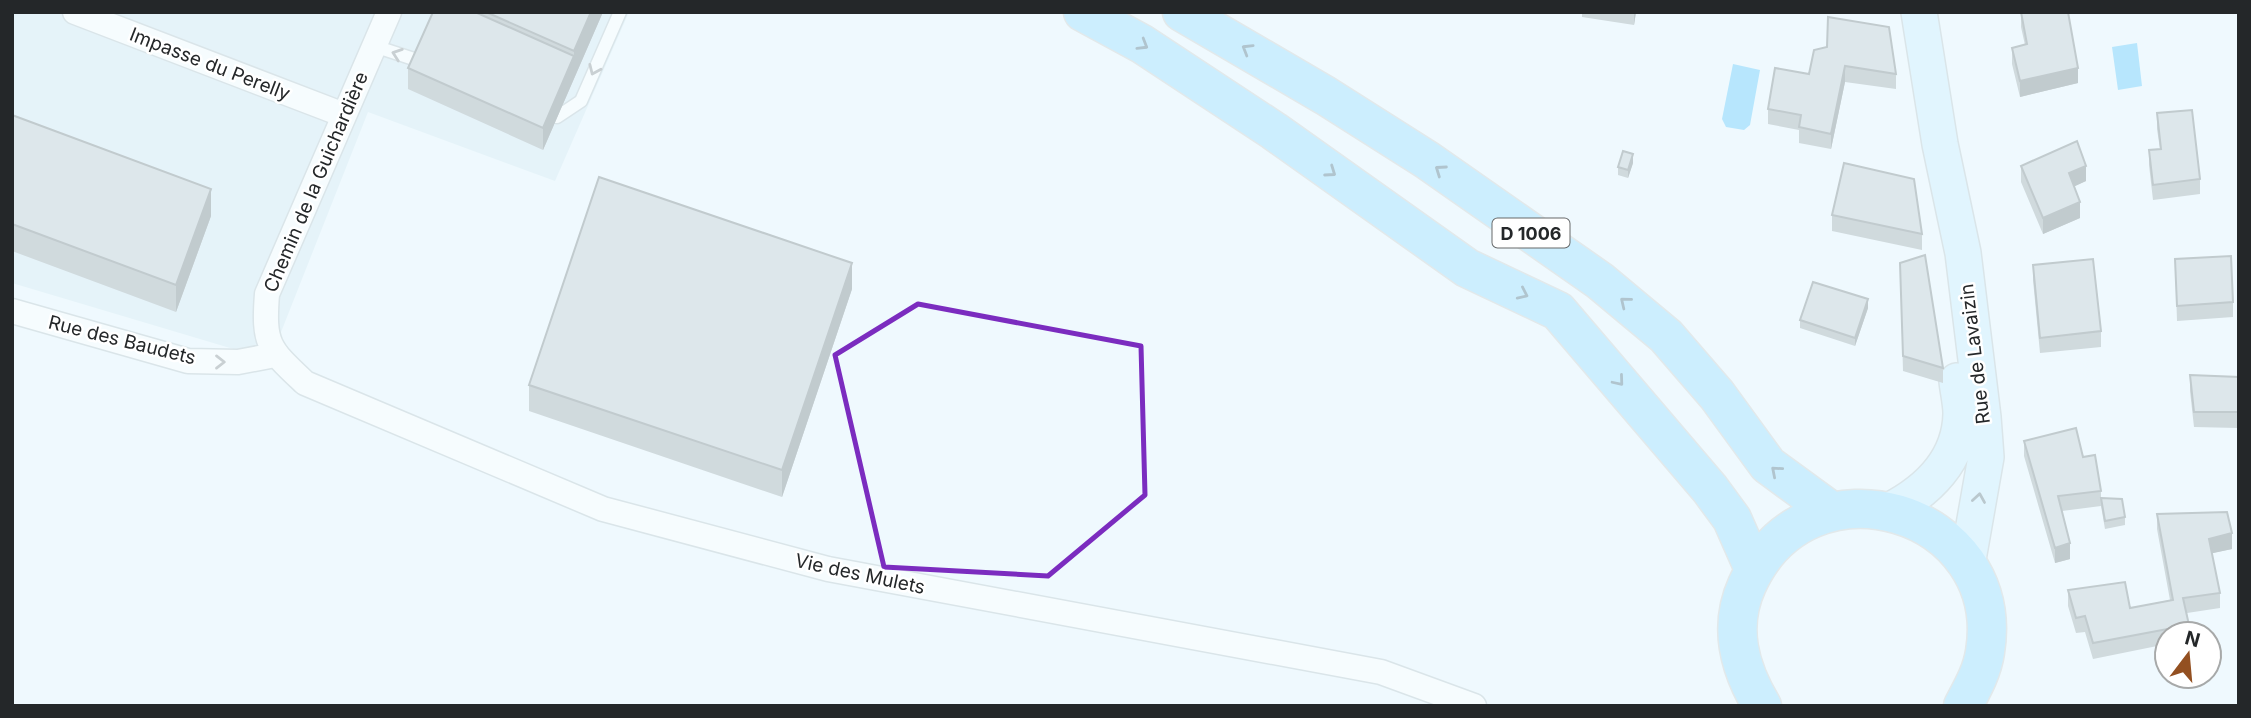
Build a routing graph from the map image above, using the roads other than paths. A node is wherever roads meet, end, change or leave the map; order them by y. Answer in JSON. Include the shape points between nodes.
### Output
{"nodes":[{"id":1,"x":75,"y":12,"type":"edge"},
{"id":2,"x":388,"y":12,"type":"edge"},
{"id":3,"x":620,"y":12,"type":"edge"},
{"id":4,"x":1083,"y":12,"type":"edge"},
{"id":5,"x":1182,"y":12,"type":"edge"},
{"id":6,"x":1919,"y":12,"type":"edge"},
{"id":7,"x":374,"y":46,"type":"junction"},
{"id":8,"x":421,"y":61,"type":"edge"},
{"id":9,"x":344,"y":115,"type":"junction"},
{"id":10,"x":557,"y":117,"type":"edge"},
{"id":11,"x":1940,"y":144,"type":"junction"},
{"id":12,"x":12,"y":311,"type":"edge"},
{"id":13,"x":275,"y":355,"type":"junction"},
{"id":14,"x":1831,"y":511,"type":"junction"},
{"id":15,"x":1889,"y":511,"type":"junction"},
{"id":16,"x":1967,"y":565,"type":"junction"},
{"id":17,"x":1754,"y":569,"type":"junction"},
{"id":18,"x":1976,"y":697,"type":"edge"},
{"id":19,"x":1751,"y":698,"type":"edge"},
{"id":20,"x":1474,"y":706,"type":"edge"}],
"edges":[{"from":1,"to":9,"type":"street","name":"Impasse du Perelly"},
{"from":2,"to":7,"type":"street","name":"Chemin de la Guichardière"},
{"from":3,"to":10,"type":"lane","one_way":true,"via":[[581,100]]},
{"from":4,"to":17,"type":"main road","one_way":true,"via":[[1142,44],[1274,131],[1467,268],[1558,311],[1710,489],[1732,519]]},
{"from":14,"to":5,"type":"main road","number":"D 1006","one_way":true,"via":[[1769,465],[1666,335],[1600,281],[1427,160]]},
{"from":6,"to":11,"type":"main road","name":"Rue de Lavaizin"},
{"from":8,"to":7,"type":"lane","one_way":true},
{"from":7,"to":9,"type":"street","name":"Chemin de la Guichardière"},
{"from":9,"to":13,"type":"street","name":"Chemin de la Guichardière","via":[[267,294],[264,327]]},
{"from":11,"to":15,"type":"main road","name":"Rue de Lavaizin","via":[[1939,257],[1961,413],[1958,439],[1936,478]]},
{"from":16,"to":11,"type":"main road","name":"Rue de Lavaizin","one_way":true,"via":[[1986,457],[1963,253]]},
{"from":12,"to":13,"type":"street","name":"Rue des Baudets","one_way":true,"via":[[188,361],[238,362]]},
{"from":13,"to":20,"type":"street","name":"Vie des Mulets","via":[[305,383],[603,509],[828,569],[1381,672]]},
{"from":14,"to":15,"type":"main road"},
{"from":14,"to":17,"type":"main road","via":[[1791,530]]},
{"from":15,"to":16,"type":"main road","via":[[1920,522],[1946,541]]},
{"from":16,"to":18,"type":"main road","via":[[1986,622]]},
{"from":17,"to":19,"type":"main road","via":[[1737,626],[1739,655]]}]}
